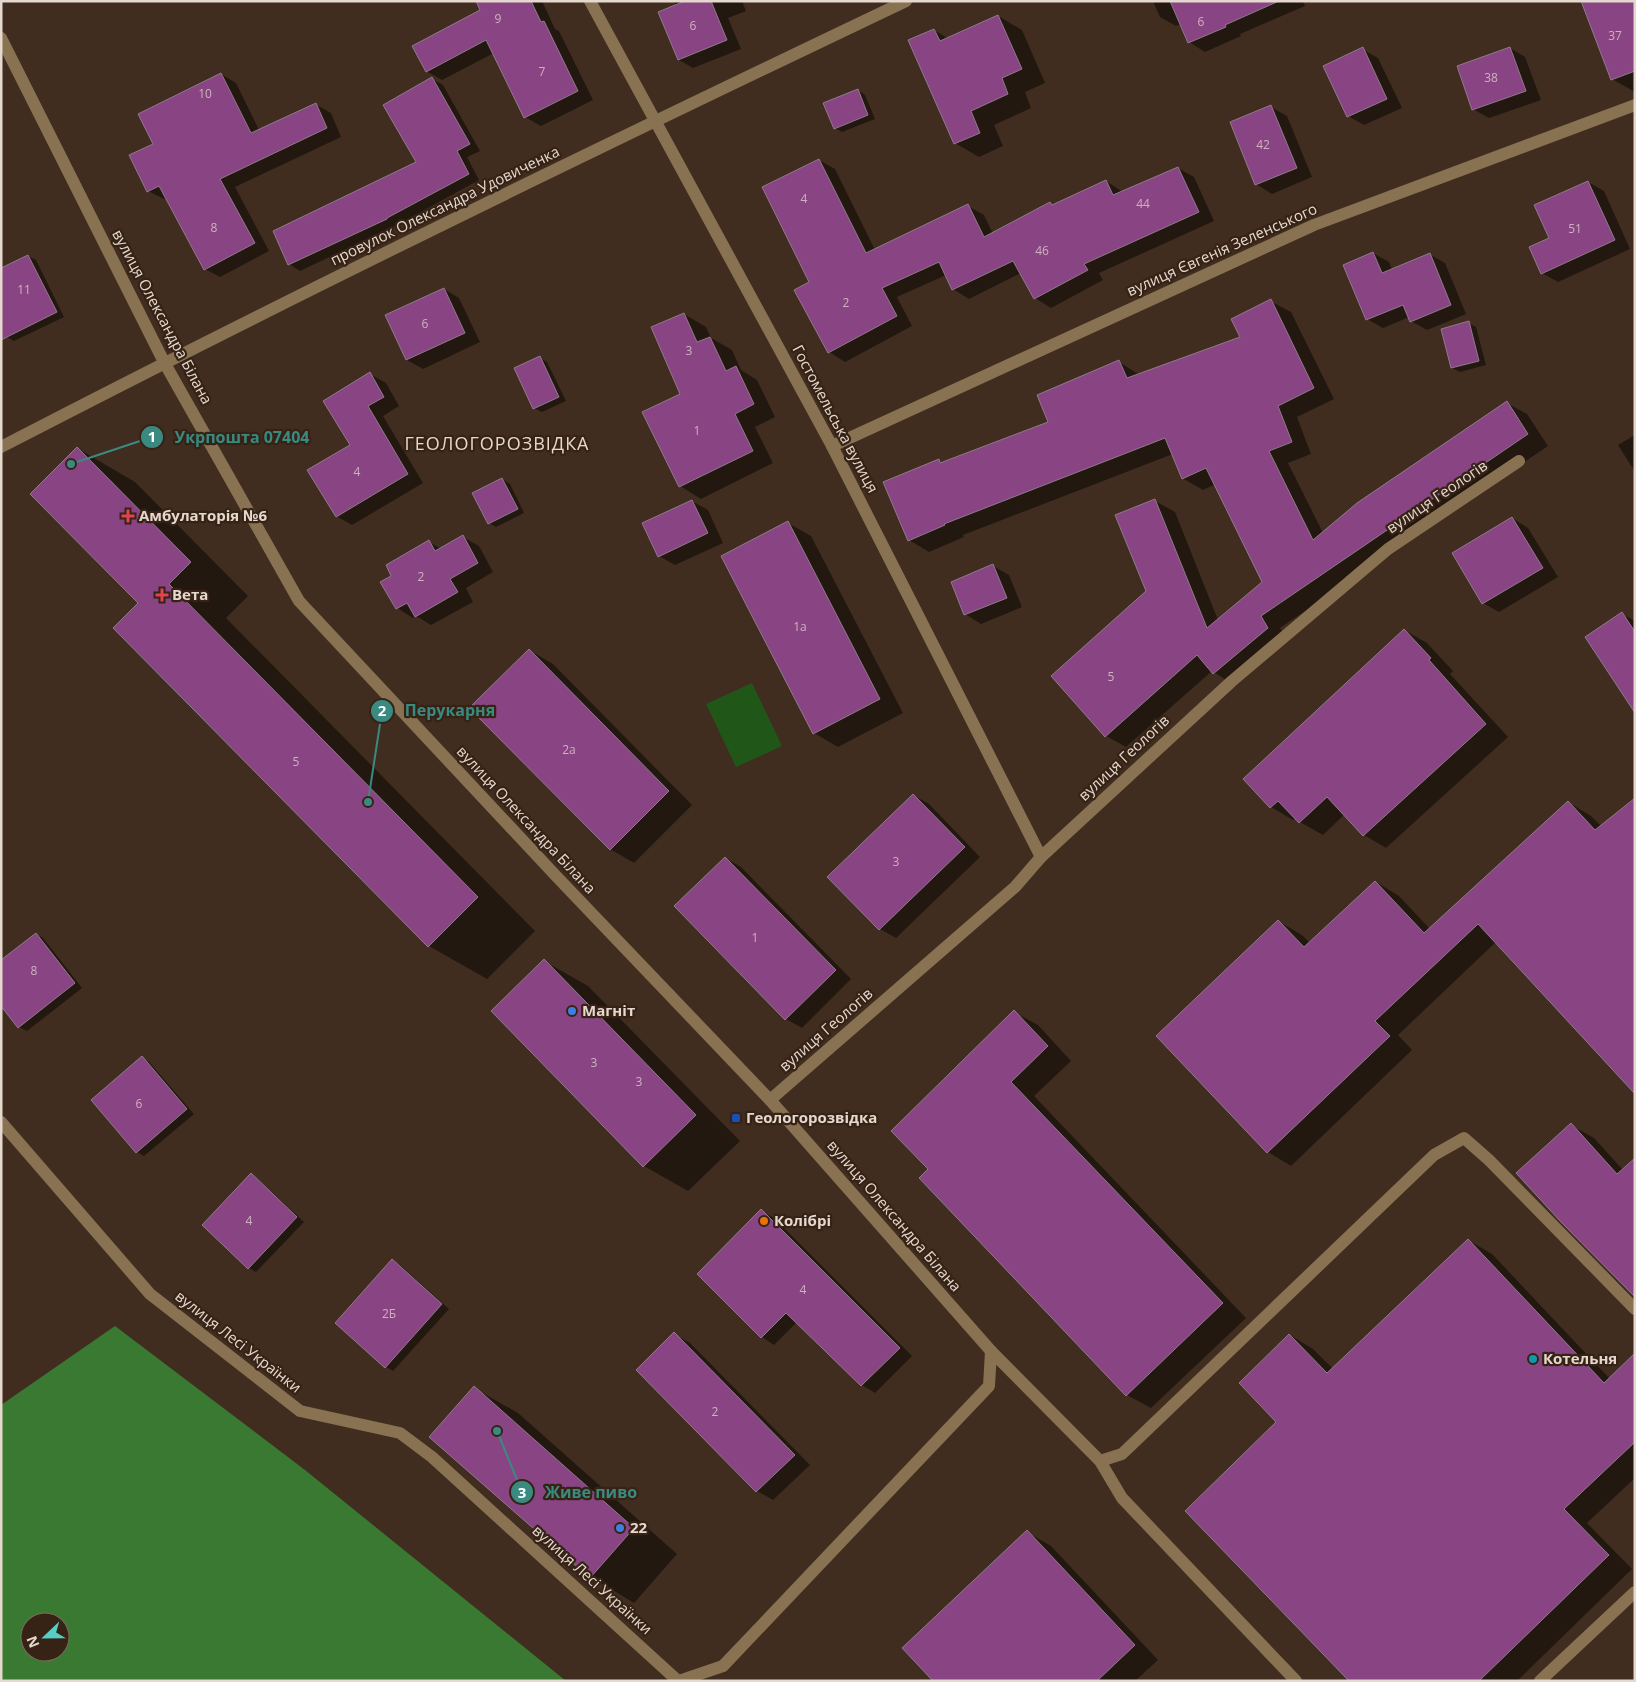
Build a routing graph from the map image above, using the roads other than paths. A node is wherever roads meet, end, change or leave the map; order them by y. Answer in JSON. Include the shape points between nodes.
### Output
{"nodes":[{"id":1,"x":590,"y":1,"type":"edge"},
{"id":2,"x":906,"y":1,"type":"edge"},
{"id":3,"x":1,"y":38,"type":"edge"},
{"id":4,"x":1635,"y":105,"type":"edge"},
{"id":5,"x":656,"y":120,"type":"junction"},
{"id":6,"x":164,"y":362,"type":"junction"},
{"id":7,"x":1,"y":446,"type":"edge"},
{"id":8,"x":832,"y":446,"type":"junction"},
{"id":9,"x":1519,"y":461,"type":"dead end"},
{"id":10,"x":1041,"y":857,"type":"junction"},
{"id":11,"x":770,"y":1100,"type":"junction"},
{"id":12,"x":1,"y":1122,"type":"edge"},
{"id":13,"x":1635,"y":1309,"type":"edge"},
{"id":14,"x":991,"y":1351,"type":"junction"},
{"id":15,"x":1100,"y":1461,"type":"junction"},
{"id":16,"x":1635,"y":1592,"type":"edge"},
{"id":17,"x":679,"y":1681,"type":"edge"},
{"id":18,"x":1296,"y":1681,"type":"edge"},
{"id":19,"x":1540,"y":1681,"type":"edge"}],
"edges":[{"from":1,"to":5,"type":"street","name":"Гостомельська вулиця"},
{"from":2,"to":5,"type":"street","name":"провулок Олександра Удовиченка"},
{"from":3,"to":6,"type":"street","name":"вулиця Олександра Білана"},
{"from":4,"to":8,"type":"street","name":"вулиця Євгенія Зеленського","via":[[1314,225]]},
{"from":5,"to":6,"type":"street","name":"провулок Олександра Удовиченка"},
{"from":5,"to":8,"type":"street","name":"Гостомельська вулиця"},
{"from":6,"to":7,"type":"street","name":"провулок Олександра Удовиченка"},
{"from":6,"to":11,"type":"street","name":"вулиця Олександра Білана","via":[[299,601]]},
{"from":8,"to":10,"type":"street","name":"Гостомельська вулиця"},
{"from":9,"to":10,"type":"street","name":"вулиця Геологів","via":[[1388,549],[1232,682]]},
{"from":10,"to":11,"type":"street","name":"вулиця Геологів","via":[[1015,887]]},
{"from":11,"to":14,"type":"street","name":"вулиця Олександра Білана"},
{"from":12,"to":17,"type":"street","name":"вулиця Лесі Українки","via":[[150,1294],[300,1411],[400,1433],[432,1457]]},
{"from":13,"to":15,"type":"street","via":[[1490,1160],[1464,1138],[1434,1155],[1122,1454]]},
{"from":14,"to":15,"type":"street","name":"вулиця Олександра Білана"},
{"from":14,"to":17,"type":"street","via":[[989,1386],[723,1666]]},
{"from":15,"to":18,"type":"street","name":"вулиця Олександра Білана","via":[[1122,1498]]},
{"from":16,"to":19,"type":"street"}]}
